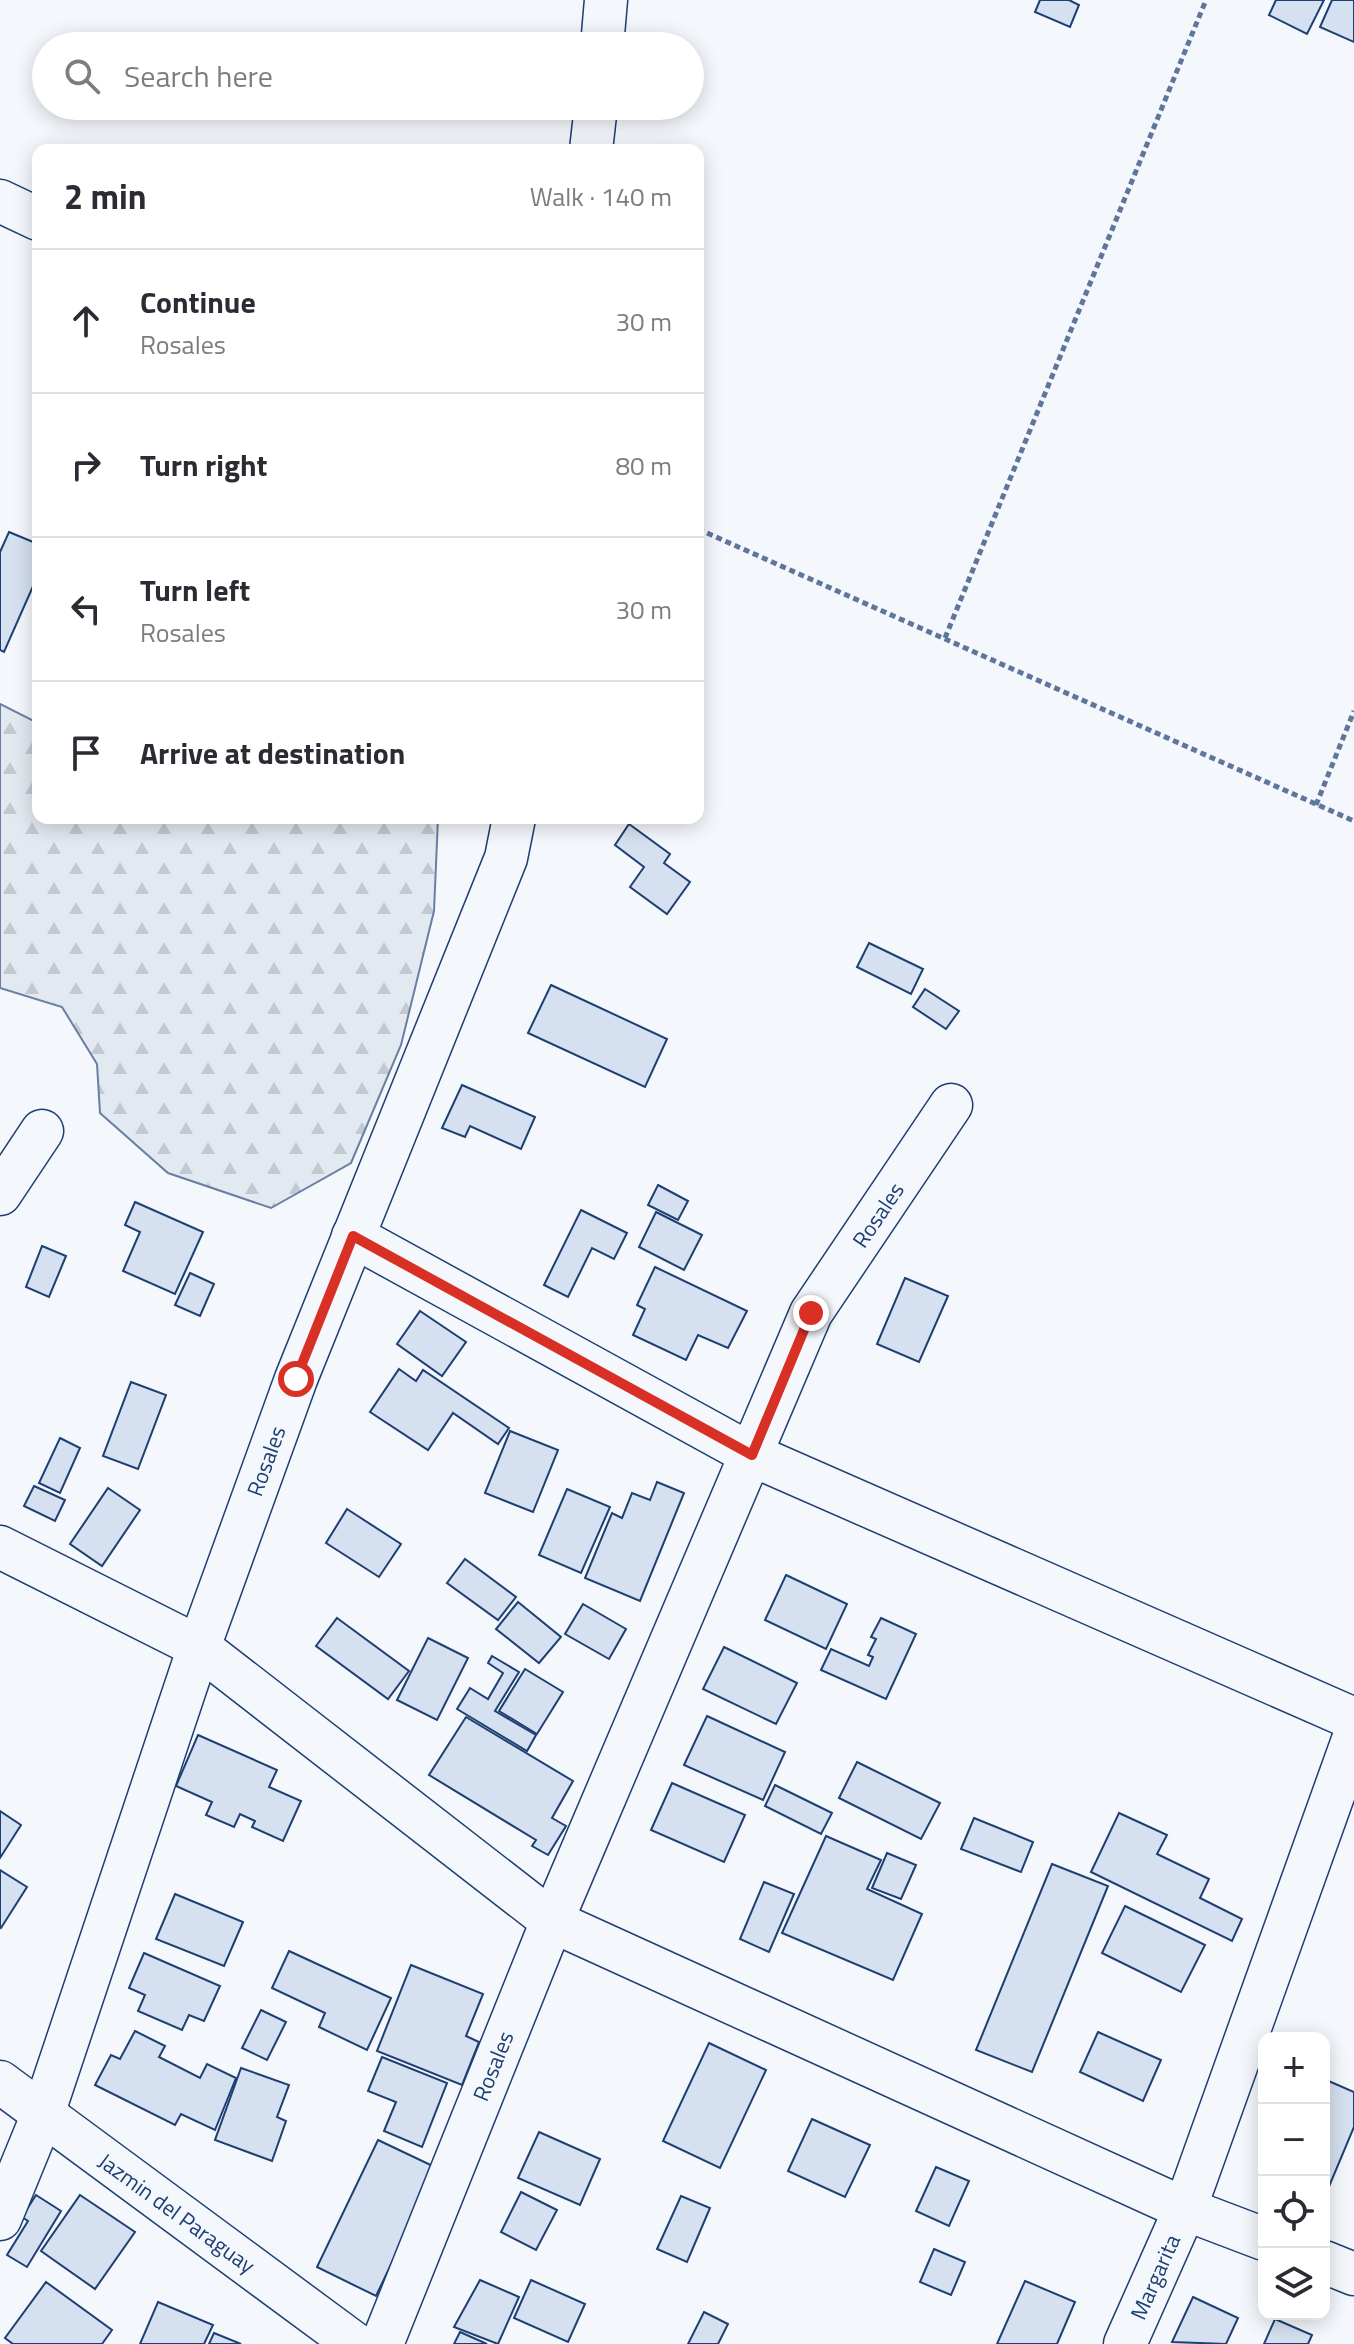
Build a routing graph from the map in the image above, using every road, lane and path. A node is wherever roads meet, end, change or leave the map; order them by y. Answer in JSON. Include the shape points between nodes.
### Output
{"nodes":[{"id":1,"x":606,"y":0,"type":"edge"},
{"id":2,"x":1206,"y":0,"type":"edge"},
{"id":3,"x":603,"y":32,"type":"edge"},
{"id":4,"x":594,"y":120,"type":"edge"},
{"id":5,"x":592,"y":144,"type":"edge"},
{"id":6,"x":0,"y":201,"type":"edge"},
{"id":7,"x":32,"y":216,"type":"edge"},
{"id":8,"x":704,"y":532,"type":"edge"},
{"id":9,"x":945,"y":638,"type":"junction"},
{"id":10,"x":1354,"y":711,"type":"edge"},
{"id":11,"x":1316,"y":805,"type":"junction"},
{"id":12,"x":1354,"y":821,"type":"edge"},
{"id":13,"x":513,"y":824,"type":"edge"},
{"id":14,"x":951,"y":1105,"type":"dead end"},
{"id":15,"x":42,"y":1131,"type":"dead end"},
{"id":16,"x":0,"y":1194,"type":"edge"},
{"id":17,"x":353,"y":1236,"type":"junction"},
{"id":18,"x":752,"y":1455,"type":"junction"},
{"id":19,"x":0,"y":1547,"type":"edge"},
{"id":20,"x":199,"y":1647,"type":"junction"},
{"id":21,"x":1354,"y":1719,"type":"edge"},
{"id":22,"x":1354,"y":1737,"type":"edge"},
{"id":23,"x":552,"y":1921,"type":"junction"},
{"id":24,"x":0,"y":2082,"type":"edge"},
{"id":25,"x":43,"y":2114,"type":"junction"},
{"id":26,"x":1185,"y":2209,"type":"junction"},
{"id":27,"x":0,"y":2219,"type":"edge"},
{"id":28,"x":1258,"y":2237,"type":"edge"},
{"id":29,"x":1330,"y":2264,"type":"edge"},
{"id":30,"x":1354,"y":2274,"type":"edge"},
{"id":31,"x":355,"y":2344,"type":"edge"},
{"id":32,"x":382,"y":2344,"type":"edge"},
{"id":33,"x":1125,"y":2344,"type":"edge"}],
"edges":[{"from":1,"to":3,"type":"street"},
{"from":2,"to":9,"type":"path"},
{"from":4,"to":5,"type":"street"},
{"from":6,"to":7,"type":"street"},
{"from":8,"to":9,"type":"path"},
{"from":9,"to":11,"type":"path"},
{"from":10,"to":11,"type":"path"},
{"from":11,"to":12,"type":"path"},
{"from":13,"to":17,"type":"street","name":"Rosales","via":[[506,858]]},
{"from":14,"to":18,"type":"street","name":"Rosales","via":[[811,1313]]},
{"from":15,"to":16,"type":"street"},
{"from":17,"to":18,"type":"street"},
{"from":17,"to":20,"type":"street","name":"Rosales"},
{"from":18,"to":21,"type":"street"},
{"from":18,"to":23,"type":"street","name":"Rosales"},
{"from":19,"to":20,"type":"street"},
{"from":20,"to":23,"type":"street"},
{"from":20,"to":25,"type":"street","name":"Rosales"},
{"from":22,"to":26,"type":"street","name":"Margarita"},
{"from":23,"to":26,"type":"street"},
{"from":23,"to":32,"type":"street","name":"Rosales"},
{"from":24,"to":25,"type":"street","name":"Jazmin del Paraguay"},
{"from":25,"to":27,"type":"street","name":"Rosales"},
{"from":25,"to":31,"type":"street","name":"Jazmin del Paraguay"},
{"from":26,"to":28,"type":"street"},
{"from":26,"to":33,"type":"street","name":"Margarita"},
{"from":29,"to":30,"type":"street"}]}
